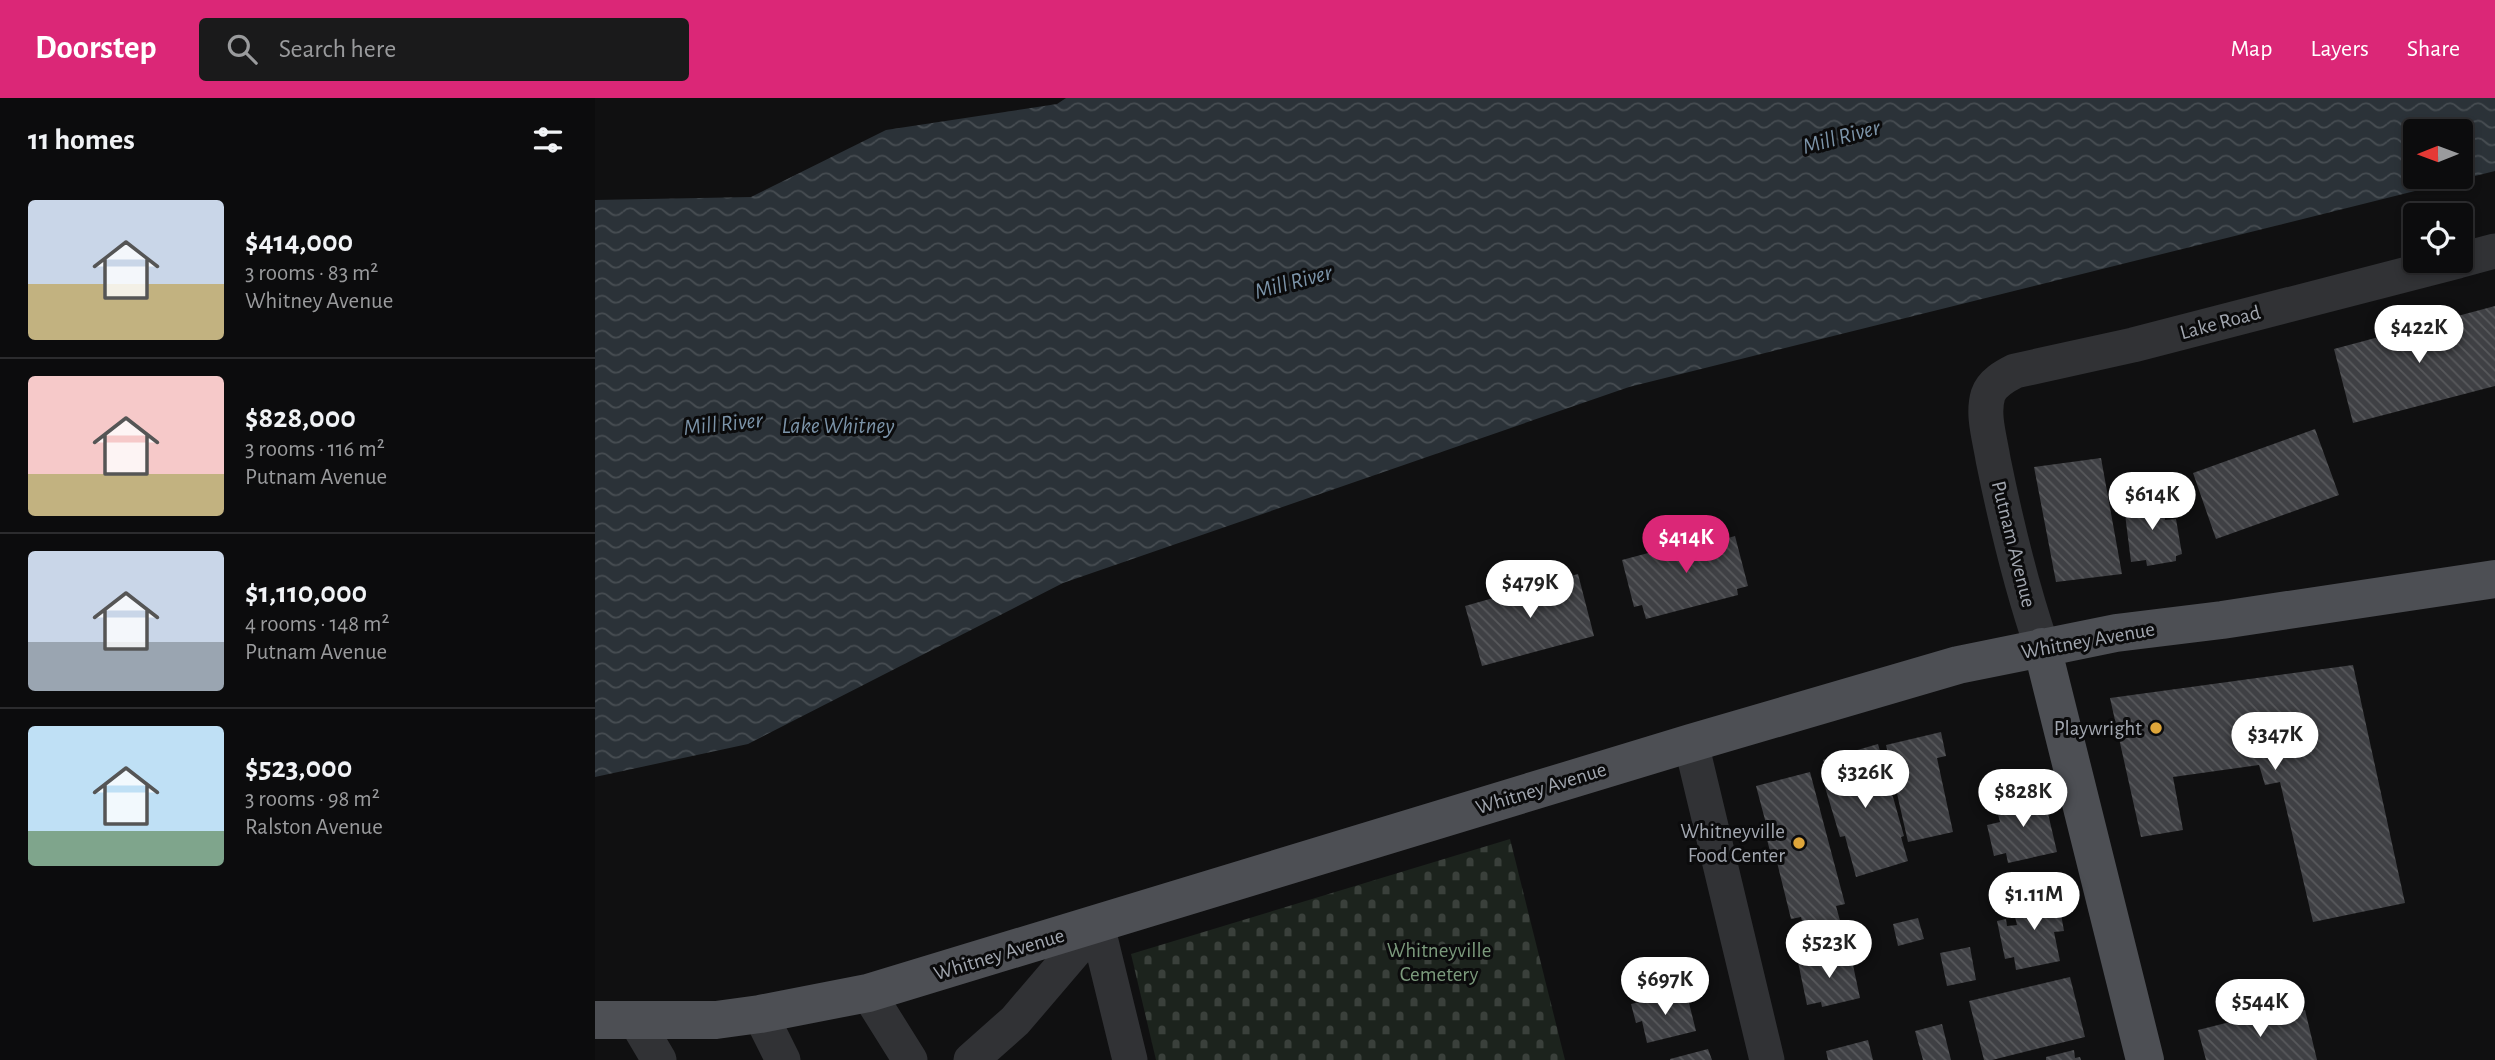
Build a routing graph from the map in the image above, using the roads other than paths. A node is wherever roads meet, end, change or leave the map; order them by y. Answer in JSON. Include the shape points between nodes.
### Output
{"nodes":[{"id":1,"x":2495,"y":251,"type":"edge"},
{"id":2,"x":2473,"y":256,"type":"edge"},
{"id":3,"x":2409,"y":273,"type":"edge"},
{"id":4,"x":1989,"y":393,"type":"joint"},
{"id":5,"x":2495,"y":579,"type":"edge"},
{"id":6,"x":2042,"y":648,"type":"junction"},
{"id":7,"x":1691,"y":743,"type":"junction"},
{"id":8,"x":1097,"y":925,"type":"junction"},
{"id":9,"x":868,"y":993,"type":"junction"},
{"id":10,"x":761,"y":1014,"type":"junction"},
{"id":11,"x":595,"y":1020,"type":"edge"},
{"id":12,"x":636,"y":1021,"type":"junction"},
{"id":13,"x":659,"y":1060,"type":"edge"},
{"id":14,"x":783,"y":1060,"type":"edge"},
{"id":15,"x":910,"y":1060,"type":"edge"},
{"id":16,"x":971,"y":1060,"type":"edge"},
{"id":17,"x":1130,"y":1060,"type":"edge"},
{"id":18,"x":1767,"y":1060,"type":"edge"},
{"id":19,"x":2145,"y":1060,"type":"edge"}],
"edges":[{"from":1,"to":2,"type":"street","name":"Lake Road"},
{"from":3,"to":4,"type":"street","name":"Lake Road","via":[[2015,371],[2003,376]]},
{"from":4,"to":6,"type":"street","name":"Putnam Avenue","via":[[1986,412],[1998,482]]},
{"from":5,"to":6,"type":"main road","name":"Whitney Avenue","via":[[2116,632]]},
{"from":6,"to":7,"type":"main road","name":"Whitney Avenue","via":[[1958,665]]},
{"from":6,"to":19,"type":"main road","name":"Putnam Avenue"},
{"from":7,"to":8,"type":"main road","name":"Whitney Avenue"},
{"from":7,"to":18,"type":"street"},
{"from":8,"to":9,"type":"main road","name":"Whitney Avenue"},
{"from":8,"to":16,"type":"street","via":[[1015,1021]]},
{"from":8,"to":17,"type":"street"},
{"from":9,"to":10,"type":"main road","name":"Whitney Avenue"},
{"from":9,"to":15,"type":"street"},
{"from":10,"to":12,"type":"main road","name":"Whitney Avenue"},
{"from":10,"to":14,"type":"street"},
{"from":11,"to":12,"type":"main road","name":"Whitney Avenue"},
{"from":12,"to":13,"type":"street"}]}
